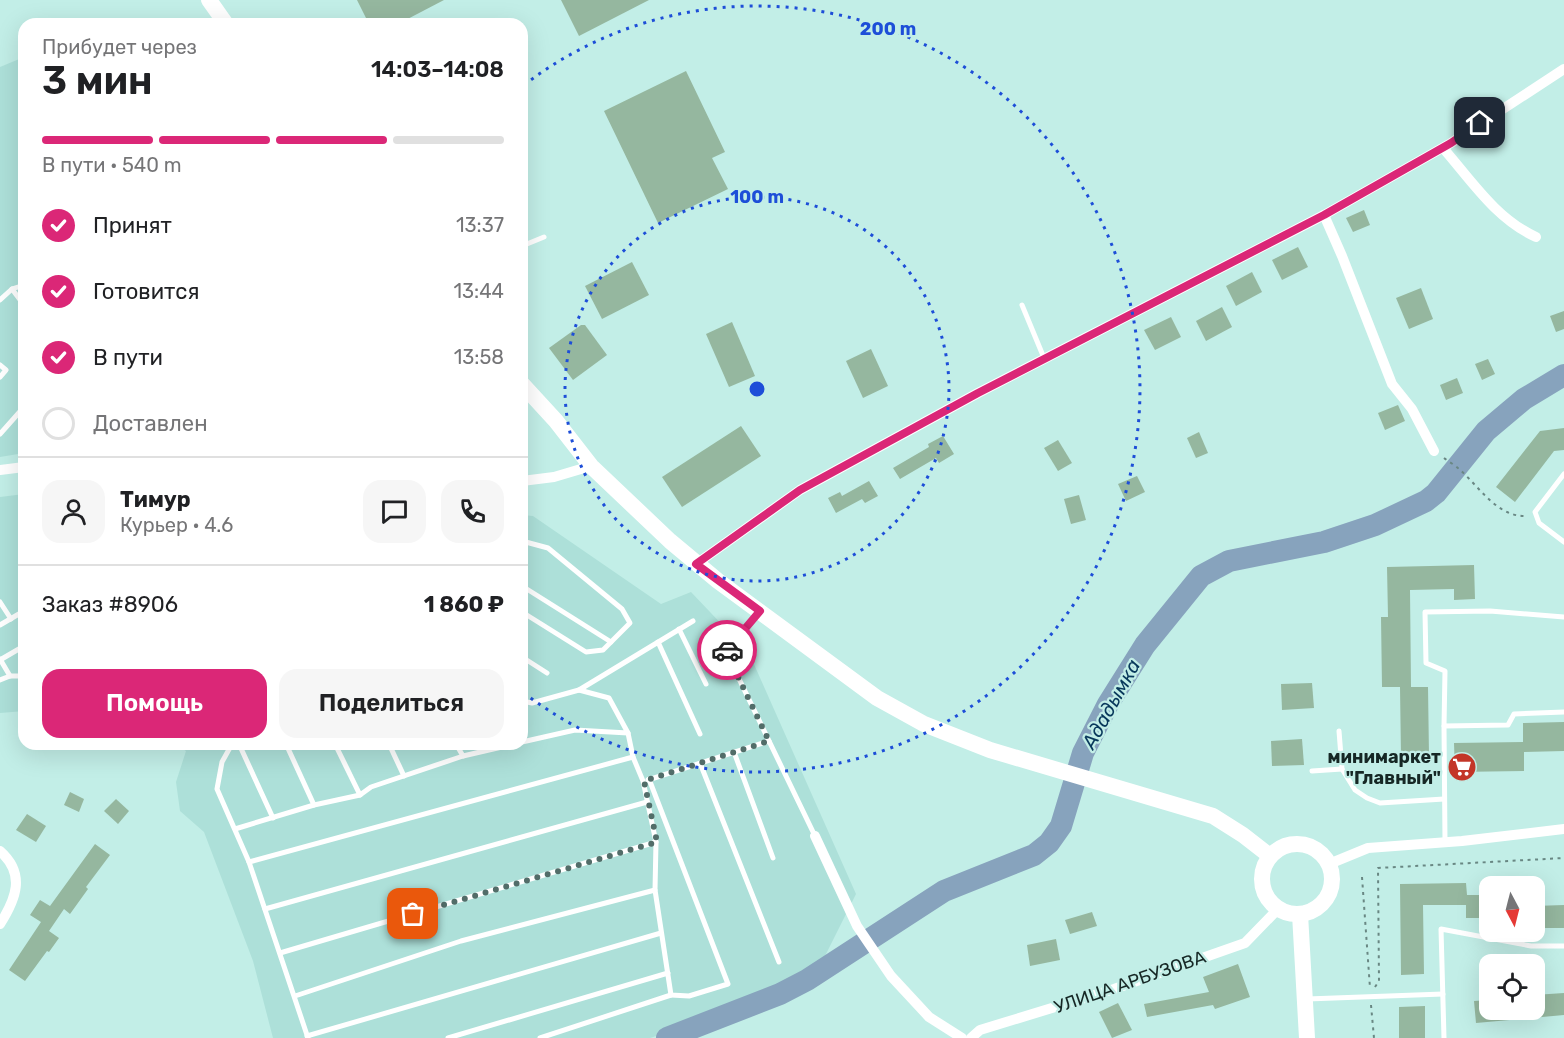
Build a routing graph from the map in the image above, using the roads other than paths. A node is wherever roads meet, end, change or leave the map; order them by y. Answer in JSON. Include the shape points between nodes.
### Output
{"nodes":[{"id":1,"x":209,"y":0,"type":"edge"},
{"id":2,"x":222,"y":18,"type":"edge"},
{"id":3,"x":1564,"y":69,"type":"edge"},
{"id":4,"x":1443,"y":148,"type":"junction"},
{"id":5,"x":1324,"y":215,"type":"junction"},
{"id":6,"x":544,"y":237,"type":"dead end"},
{"id":7,"x":1536,"y":237,"type":"dead end"},
{"id":8,"x":528,"y":244,"type":"edge"},
{"id":9,"x":18,"y":287,"type":"edge"},
{"id":10,"x":12,"y":289,"type":"junction"},
{"id":11,"x":18,"y":297,"type":"edge"},
{"id":12,"x":0,"y":299,"type":"edge"},
{"id":13,"x":1022,"y":305,"type":"dead end"},
{"id":14,"x":1044,"y":360,"type":"junction"},
{"id":15,"x":0,"y":365,"type":"edge"},
{"id":16,"x":0,"y":377,"type":"edge"},
{"id":17,"x":528,"y":391,"type":"edge"},
{"id":18,"x":18,"y":414,"type":"edge"},
{"id":19,"x":0,"y":434,"type":"edge"},
{"id":20,"x":1434,"y":451,"type":"dead end"},
{"id":21,"x":591,"y":466,"type":"junction"},
{"id":22,"x":18,"y":468,"type":"edge"},
{"id":23,"x":0,"y":470,"type":"edge"},
{"id":24,"x":1564,"y":474,"type":"edge"},
{"id":25,"x":528,"y":480,"type":"edge"},
{"id":26,"x":1564,"y":542,"type":"edge"},
{"id":27,"x":528,"y":543,"type":"edge"},
{"id":28,"x":696,"y":564,"type":"junction"},
{"id":29,"x":528,"y":590,"type":"edge"},
{"id":30,"x":0,"y":602,"type":"edge"},
{"id":31,"x":760,"y":611,"type":"junction"},
{"id":32,"x":18,"y":614,"type":"edge"},
{"id":33,"x":528,"y":616,"type":"edge"},
{"id":34,"x":1564,"y":617,"type":"edge"},
{"id":35,"x":10,"y":619,"type":"junction"},
{"id":36,"x":693,"y":621,"type":"dead end"},
{"id":37,"x":0,"y":625,"type":"edge"},
{"id":38,"x":680,"y":629,"type":"junction"},
{"id":39,"x":611,"y":642,"type":"junction"},
{"id":40,"x":658,"y":642,"type":"junction"},
{"id":41,"x":18,"y":650,"type":"edge"},
{"id":42,"x":0,"y":660,"type":"edge"},
{"id":43,"x":528,"y":661,"type":"edge"},
{"id":44,"x":547,"y":673,"type":"dead end"},
{"id":45,"x":10,"y":676,"type":"junction"},
{"id":46,"x":18,"y":676,"type":"edge"},
{"id":47,"x":0,"y":680,"type":"edge"},
{"id":48,"x":706,"y":684,"type":"dead end"},
{"id":49,"x":579,"y":690,"type":"junction"},
{"id":50,"x":528,"y":702,"type":"edge"},
{"id":51,"x":1564,"y":712,"type":"edge"},
{"id":52,"x":1444,"y":726,"type":"junction"},
{"id":53,"x":1339,"y":731,"type":"dead end"},
{"id":54,"x":628,"y":733,"type":"junction"},
{"id":55,"x":700,"y":734,"type":"dead end"},
{"id":56,"x":528,"y":741,"type":"edge"},
{"id":57,"x":769,"y":741,"type":"junction"},
{"id":58,"x":229,"y":750,"type":"edge"},
{"id":59,"x":241,"y":750,"type":"edge"},
{"id":60,"x":289,"y":750,"type":"edge"},
{"id":61,"x":338,"y":750,"type":"edge"},
{"id":62,"x":392,"y":750,"type":"edge"},
{"id":63,"x":460,"y":750,"type":"edge"},
{"id":64,"x":489,"y":750,"type":"edge"},
{"id":65,"x":734,"y":752,"type":"junction"},
{"id":66,"x":463,"y":756,"type":"junction"},
{"id":67,"x":633,"y":757,"type":"junction"},
{"id":68,"x":700,"y":763,"type":"junction"},
{"id":69,"x":1342,"y":769,"type":"junction"},
{"id":70,"x":1312,"y":771,"type":"dead end"},
{"id":71,"x":404,"y":776,"type":"junction"},
{"id":72,"x":646,"y":780,"type":"junction"},
{"id":73,"x":360,"y":795,"type":"junction"},
{"id":74,"x":1444,"y":799,"type":"junction"},
{"id":75,"x":647,"y":802,"type":"junction"},
{"id":76,"x":314,"y":805,"type":"junction"},
{"id":77,"x":273,"y":818,"type":"junction"},
{"id":78,"x":235,"y":829,"type":"junction"},
{"id":79,"x":1564,"y":829,"type":"edge"},
{"id":80,"x":815,"y":836,"type":"joint"},
{"id":81,"x":657,"y":842,"type":"junction"},
{"id":82,"x":1446,"y":842,"type":"junction"},
{"id":83,"x":0,"y":851,"type":"edge"},
{"id":84,"x":1270,"y":856,"type":"junction"},
{"id":85,"x":773,"y":858,"type":"dead end"},
{"id":86,"x":249,"y":862,"type":"junction"},
{"id":87,"x":1329,"y":864,"type":"junction"},
{"id":88,"x":655,"y":890,"type":"junction"},
{"id":89,"x":265,"y":909,"type":"junction"},
{"id":90,"x":1278,"y":909,"type":"junction"},
{"id":91,"x":1300,"y":914,"type":"junction"},
{"id":92,"x":0,"y":924,"type":"edge"},
{"id":93,"x":661,"y":933,"type":"junction"},
{"id":94,"x":1564,"y":946,"type":"edge"},
{"id":95,"x":280,"y":953,"type":"junction"},
{"id":96,"x":779,"y":962,"type":"dead end"},
{"id":97,"x":668,"y":973,"type":"junction"},
{"id":98,"x":1443,"y":994,"type":"junction"},
{"id":99,"x":671,"y":995,"type":"junction"},
{"id":100,"x":295,"y":996,"type":"junction"},
{"id":101,"x":1305,"y":999,"type":"junction"},
{"id":102,"x":308,"y":1037,"type":"edge"},
{"id":103,"x":448,"y":1038,"type":"edge"},
{"id":104,"x":540,"y":1038,"type":"edge"},
{"id":105,"x":962,"y":1038,"type":"edge"},
{"id":106,"x":971,"y":1038,"type":"edge"},
{"id":107,"x":1307,"y":1038,"type":"edge"},
{"id":108,"x":1444,"y":1038,"type":"edge"}],
"edges":[{"from":1,"to":2,"type":"street"},
{"from":3,"to":4,"type":"street"},
{"from":4,"to":5,"type":"street"},
{"from":4,"to":7,"type":"street","via":[[1499,214]]},
{"from":5,"to":14,"type":"street"},
{"from":5,"to":20,"type":"street","via":[[1392,384],[1412,409]]},
{"from":6,"to":8,"type":"lane"},
{"from":9,"to":10,"type":"lane"},
{"from":10,"to":11,"type":"lane"},
{"from":10,"to":12,"type":"lane"},
{"from":13,"to":14,"type":"lane"},
{"from":14,"to":28,"type":"street","via":[[800,490]]},
{"from":15,"to":16,"type":"lane","via":[[6,370]]},
{"from":17,"to":21,"type":"street"},
{"from":18,"to":19,"type":"lane"},
{"from":21,"to":25,"type":"street"},
{"from":21,"to":28,"type":"street"},
{"from":22,"to":23,"type":"street"},
{"from":24,"to":26,"type":"lane","via":[[1535,512],[1539,523]]},
{"from":27,"to":39,"type":"lane","via":[[548,548],[622,609],[630,623]]},
{"from":28,"to":31,"type":"street"},
{"from":29,"to":39,"type":"lane"},
{"from":30,"to":35,"type":"lane"},
{"from":31,"to":57,"type":"lane","via":[[726,652]]},
{"from":31,"to":84,"type":"street","via":[[877,698],[924,724],[990,750],[1212,816]]},
{"from":32,"to":35,"type":"lane"},
{"from":33,"to":39,"type":"lane","via":[[586,652],[603,650]]},
{"from":34,"to":52,"type":"lane","via":[[1490,611],[1425,612],[1426,663],[1445,671]]},
{"from":35,"to":37,"type":"lane"},
{"from":36,"to":38,"type":"lane"},
{"from":38,"to":40,"type":"lane"},
{"from":38,"to":48,"type":"lane"},
{"from":40,"to":49,"type":"lane"},
{"from":40,"to":55,"type":"lane"},
{"from":41,"to":42,"type":"lane"},
{"from":42,"to":45,"type":"lane"},
{"from":43,"to":44,"type":"lane"},
{"from":45,"to":46,"type":"lane"},
{"from":45,"to":47,"type":"lane"},
{"from":49,"to":50,"type":"lane"},
{"from":49,"to":54,"type":"lane","via":[[609,698]]},
{"from":51,"to":52,"type":"lane","via":[[1514,714],[1508,725]]},
{"from":52,"to":74,"type":"lane"},
{"from":53,"to":69,"type":"lane"},
{"from":54,"to":56,"type":"lane","via":[[575,730]]},
{"from":54,"to":67,"type":"lane"},
{"from":57,"to":65,"type":"lane"},
{"from":57,"to":80,"type":"lane"},
{"from":58,"to":78,"type":"lane","via":[[217,789]]},
{"from":59,"to":77,"type":"lane"},
{"from":60,"to":76,"type":"lane"},
{"from":61,"to":73,"type":"lane"},
{"from":62,"to":71,"type":"lane"},
{"from":63,"to":66,"type":"lane"},
{"from":64,"to":66,"type":"lane"},
{"from":65,"to":68,"type":"lane"},
{"from":65,"to":85,"type":"lane"},
{"from":66,"to":71,"type":"lane"},
{"from":67,"to":72,"type":"lane"},
{"from":67,"to":86,"type":"lane"},
{"from":68,"to":72,"type":"lane"},
{"from":68,"to":96,"type":"lane"},
{"from":69,"to":70,"type":"lane"},
{"from":69,"to":74,"type":"lane","via":[[1356,790],[1380,803]]},
{"from":71,"to":73,"type":"lane"},
{"from":72,"to":75,"type":"lane"},
{"from":72,"to":99,"type":"lane","via":[[728,984],[689,996]]},
{"from":73,"to":76,"type":"lane"},
{"from":74,"to":82,"type":"lane"},
{"from":75,"to":81,"type":"lane"},
{"from":75,"to":89,"type":"lane"},
{"from":76,"to":77,"type":"lane"},
{"from":77,"to":78,"type":"lane"},
{"from":78,"to":86,"type":"lane"},
{"from":79,"to":82,"type":"street"},
{"from":80,"to":105,"type":"street","via":[[857,926],[891,976],[929,1017]]},
{"from":81,"to":88,"type":"lane"},
{"from":81,"to":95,"type":"lane"},
{"from":82,"to":87,"type":"street","via":[[1368,848]]},
{"from":83,"to":92,"type":"street","via":[[7,857],[17,882],[12,906]]},
{"from":84,"to":87,"type":"street","via":[[1282,847],[1301,844],[1318,851]]},
{"from":84,"to":90,"type":"street","via":[[1263,869],[1263,886]]},
{"from":86,"to":89,"type":"lane"},
{"from":87,"to":91,"type":"street","via":[[1332,879],[1327,897],[1312,911]]},
{"from":88,"to":93,"type":"lane"},
{"from":88,"to":100,"type":"lane","via":[[461,941]]},
{"from":89,"to":95,"type":"lane"},
{"from":90,"to":91,"type":"street"},
{"from":90,"to":106,"type":"street","name":"УЛИЦА АРБУЗОВА","via":[[1245,943],[980,1030]]},
{"from":91,"to":101,"type":"street"},
{"from":93,"to":97,"type":"lane"},
{"from":93,"to":102,"type":"lane"},
{"from":94,"to":98,"type":"lane","via":[[1531,946],[1441,929]]},
{"from":95,"to":100,"type":"lane"},
{"from":97,"to":99,"type":"lane"},
{"from":97,"to":103,"type":"lane"},
{"from":98,"to":101,"type":"lane"},
{"from":98,"to":108,"type":"lane"},
{"from":99,"to":104,"type":"lane"},
{"from":100,"to":102,"type":"lane"},
{"from":101,"to":107,"type":"street"}]}
